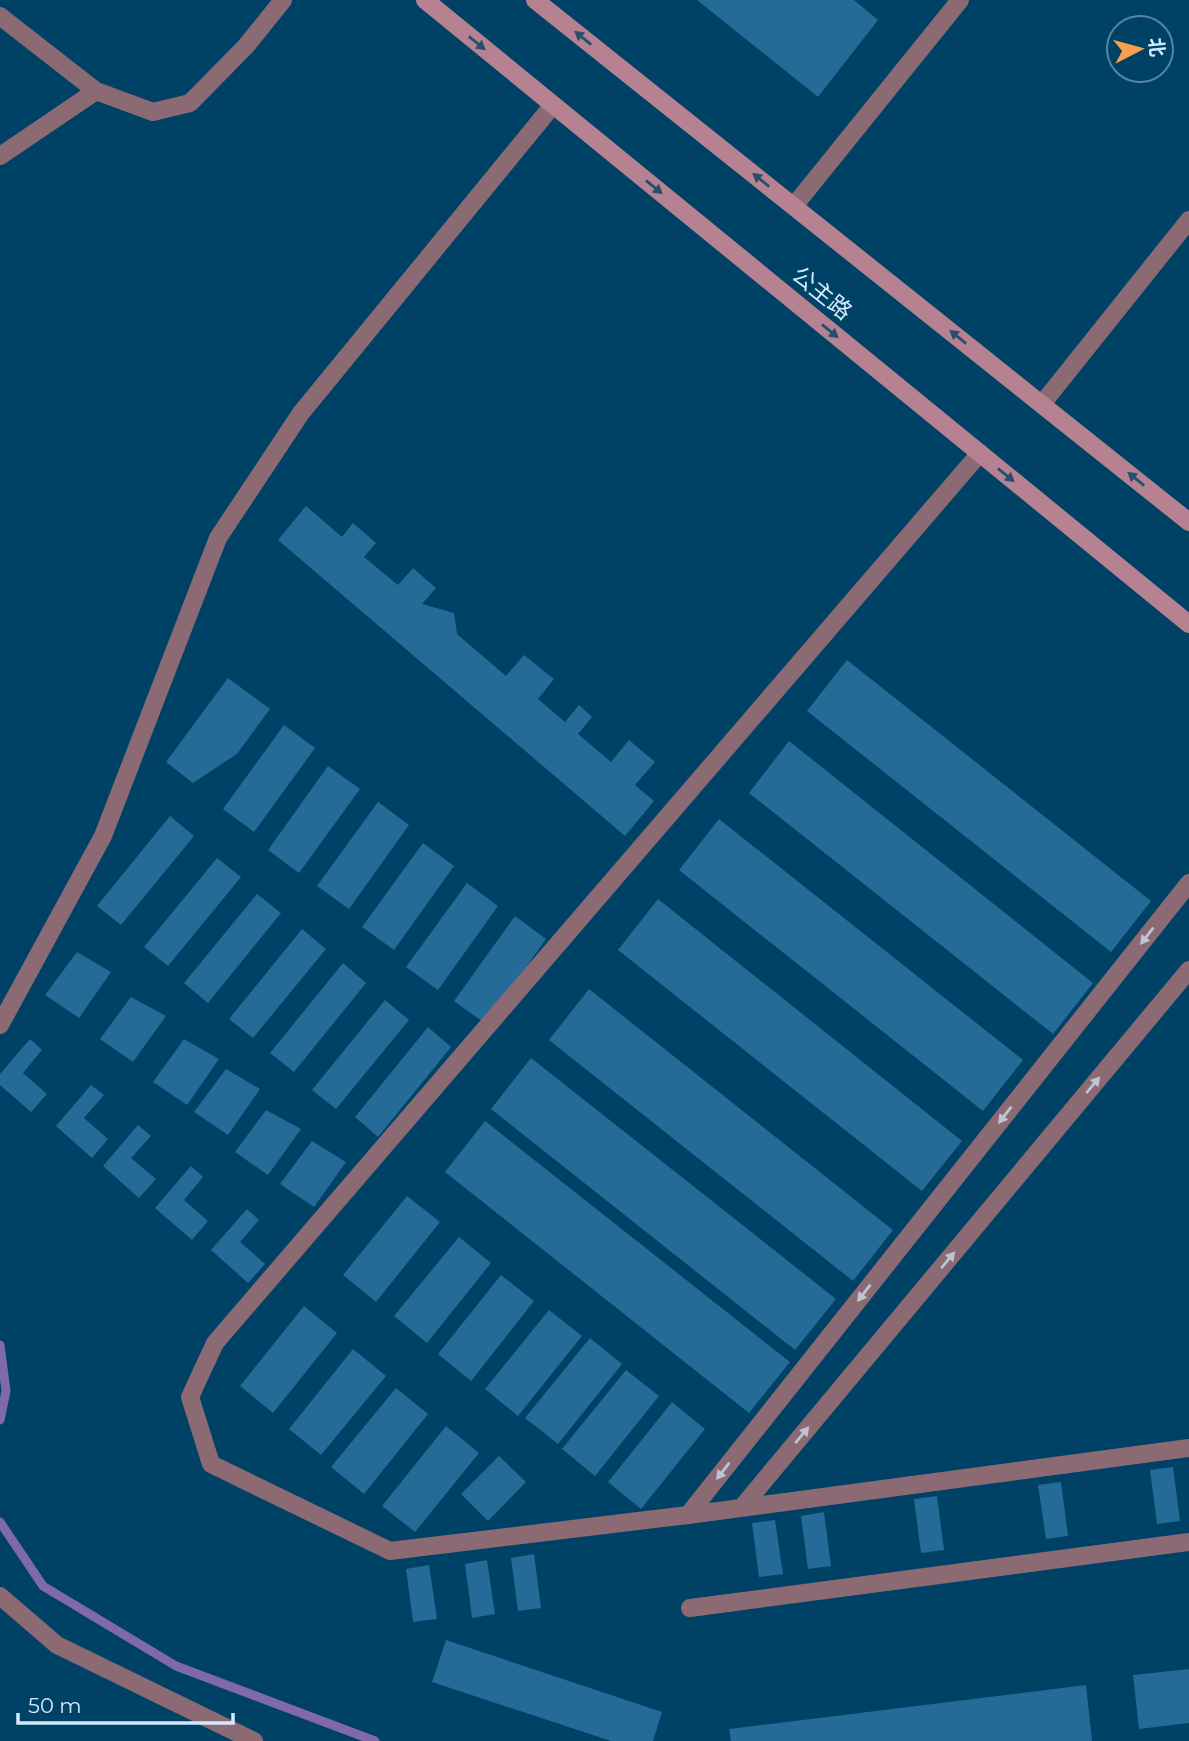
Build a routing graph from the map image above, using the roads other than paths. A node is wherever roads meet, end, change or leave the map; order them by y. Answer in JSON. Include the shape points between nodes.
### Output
{"nodes":[{"id":1,"x":283,"y":0,"type":"edge"},
{"id":2,"x":425,"y":0,"type":"edge"},
{"id":3,"x":536,"y":0,"type":"edge"},
{"id":4,"x":960,"y":0,"type":"edge"},
{"id":5,"x":0,"y":16,"type":"edge"},
{"id":6,"x":96,"y":91,"type":"junction"},
{"id":7,"x":553,"y":105,"type":"junction"},
{"id":8,"x":0,"y":156,"type":"edge"},
{"id":9,"x":794,"y":206,"type":"junction"},
{"id":10,"x":1189,"y":220,"type":"edge"},
{"id":11,"x":1042,"y":404,"type":"junction"},
{"id":12,"x":980,"y":453,"type":"junction"},
{"id":13,"x":1189,"y":522,"type":"edge"},
{"id":14,"x":1189,"y":624,"type":"edge"},
{"id":15,"x":1189,"y":883,"type":"edge"},
{"id":16,"x":1189,"y":970,"type":"edge"},
{"id":17,"x":0,"y":1025,"type":"edge"},
{"id":18,"x":1189,"y":1448,"type":"edge"},
{"id":19,"x":743,"y":1506,"type":"junction"},
{"id":20,"x":688,"y":1515,"type":"junction"},
{"id":21,"x":1189,"y":1542,"type":"edge"},
{"id":22,"x":0,"y":1596,"type":"edge"},
{"id":23,"x":690,"y":1608,"type":"dead end"},
{"id":24,"x":254,"y":1741,"type":"edge"}],
"edges":[{"from":1,"to":6,"type":"street","via":[[190,103],[153,111]]},
{"from":2,"to":7,"type":"main road","name":"公主路","one_way":true},
{"from":9,"to":3,"type":"main road","one_way":true},
{"from":4,"to":9,"type":"street"},
{"from":5,"to":6,"type":"street"},
{"from":6,"to":8,"type":"street"},
{"from":7,"to":12,"type":"main road","name":"公主路","one_way":true},
{"from":7,"to":17,"type":"street","via":[[301,413],[218,538],[103,836]]},
{"from":11,"to":9,"type":"main road","one_way":true},
{"from":10,"to":11,"type":"street"},
{"from":13,"to":11,"type":"main road","one_way":true},
{"from":12,"to":14,"type":"main road","name":"公主路","one_way":true},
{"from":12,"to":20,"type":"street","via":[[215,1343],[190,1397],[211,1464],[390,1551]]},
{"from":15,"to":20,"type":"street","one_way":true},
{"from":19,"to":16,"type":"street","one_way":true},
{"from":18,"to":19,"type":"street"},
{"from":19,"to":20,"type":"street"},
{"from":21,"to":23,"type":"street"},
{"from":22,"to":24,"type":"street","via":[[57,1645]]}]}
